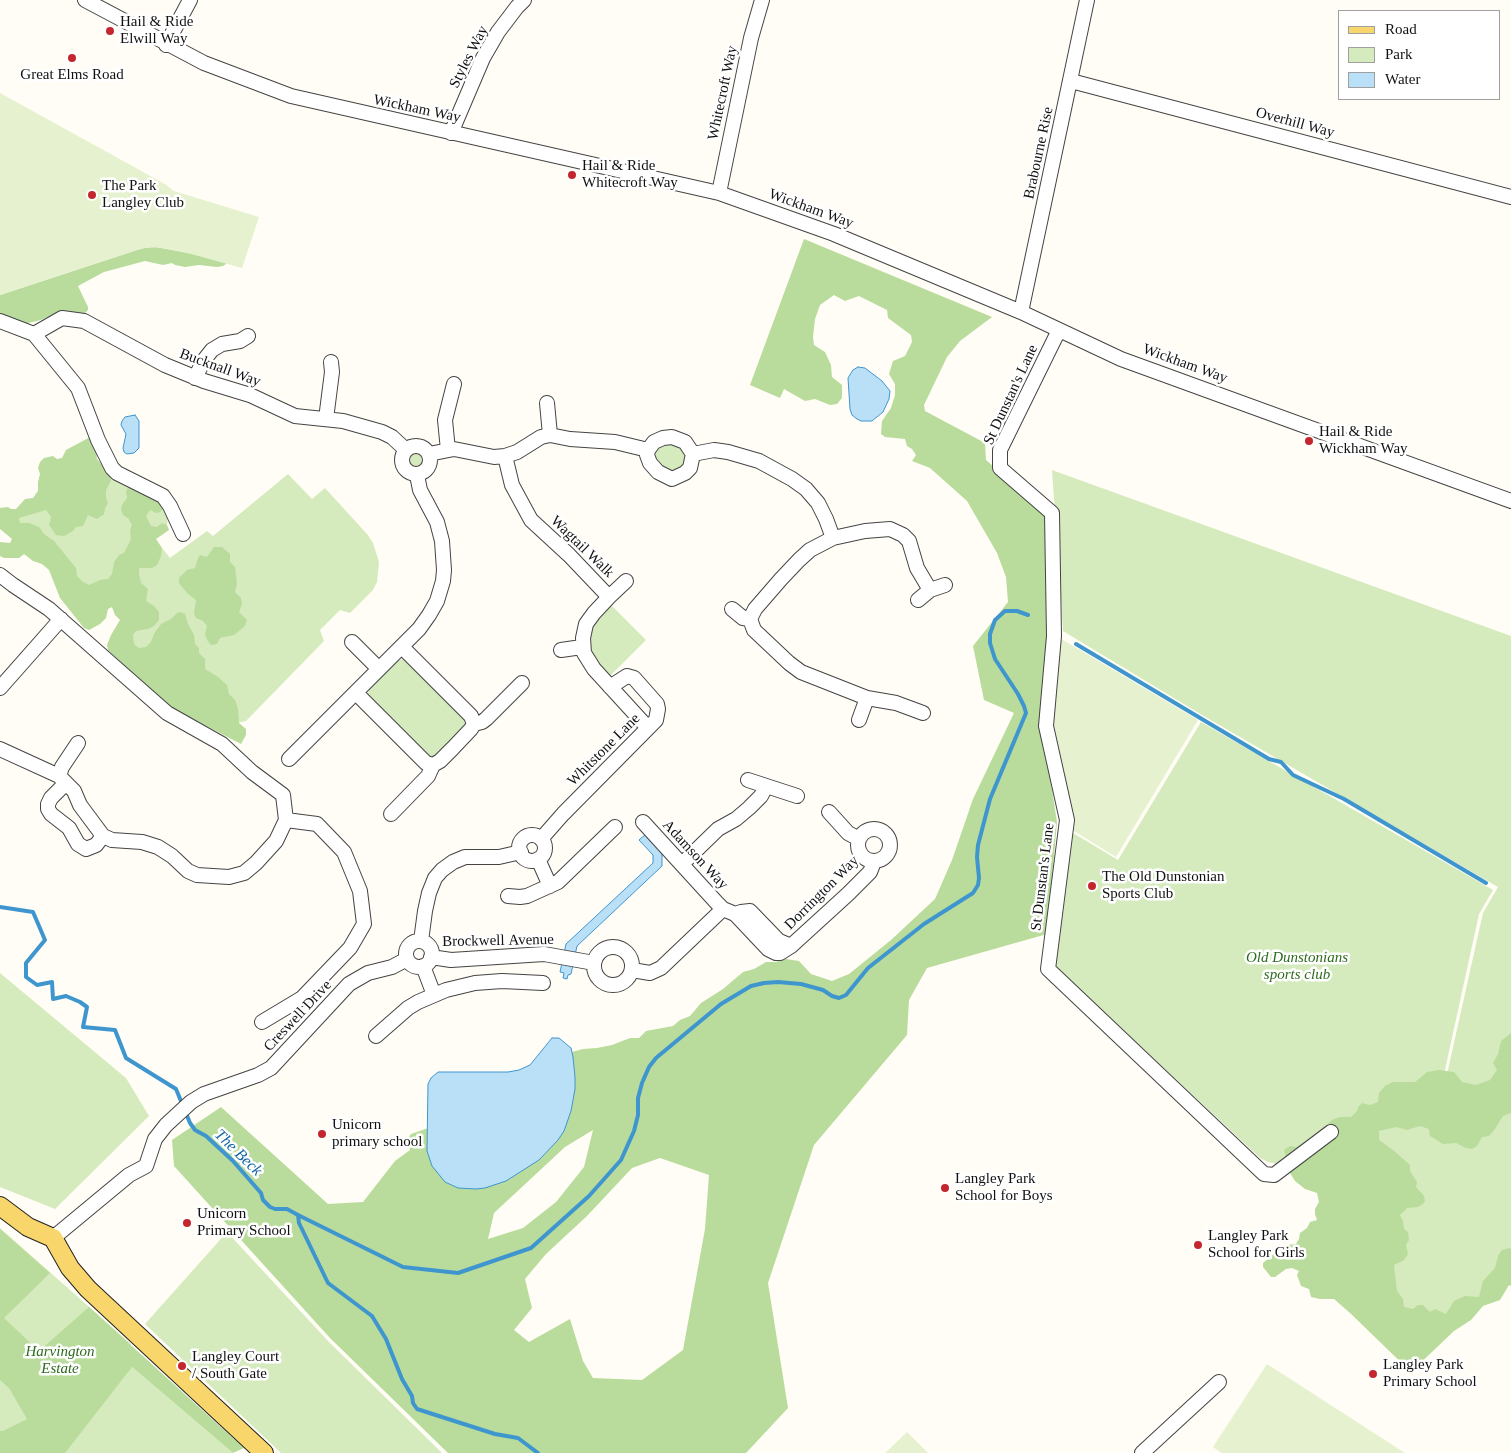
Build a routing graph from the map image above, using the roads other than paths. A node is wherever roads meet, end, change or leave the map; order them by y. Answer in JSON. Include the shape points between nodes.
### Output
{"nodes":[{"id":1,"x":85,"y":0,"type":"edge"},
{"id":2,"x":190,"y":0,"type":"edge"},
{"id":3,"x":524,"y":0,"type":"edge"},
{"id":4,"x":762,"y":0,"type":"edge"},
{"id":5,"x":1087,"y":0,"type":"edge"},
{"id":6,"x":166,"y":44,"type":"junction"},
{"id":7,"x":1071,"y":81,"type":"junction"},
{"id":8,"x":451,"y":133,"type":"junction"},
{"id":9,"x":719,"y":193,"type":"junction"},
{"id":10,"x":1511,"y":197,"type":"edge"},
{"id":11,"x":1021,"y":312,"type":"junction"},
{"id":12,"x":0,"y":321,"type":"edge"},
{"id":13,"x":1059,"y":330,"type":"junction"},
{"id":14,"x":34,"y":334,"type":"junction"},
{"id":15,"x":248,"y":336,"type":"dead end"},
{"id":16,"x":331,"y":362,"type":"dead end"},
{"id":17,"x":195,"y":378,"type":"junction"},
{"id":18,"x":454,"y":384,"type":"dead end"},
{"id":19,"x":547,"y":403,"type":"dead end"},
{"id":20,"x":326,"y":419,"type":"junction"},
{"id":21,"x":550,"y":435,"type":"junction"},
{"id":22,"x":406,"y":450,"type":"junction"},
{"id":23,"x":448,"y":450,"type":"junction"},
{"id":24,"x":648,"y":450,"type":"junction"},
{"id":25,"x":429,"y":454,"type":"junction"},
{"id":26,"x":694,"y":454,"type":"junction"},
{"id":27,"x":505,"y":456,"type":"junction"},
{"id":28,"x":417,"y":475,"type":"junction"},
{"id":29,"x":1511,"y":501,"type":"edge"},
{"id":30,"x":183,"y":534,"type":"dead end"},
{"id":31,"x":833,"y":538,"type":"junction"},
{"id":32,"x":0,"y":575,"type":"edge"},
{"id":33,"x":626,"y":581,"type":"dead end"},
{"id":34,"x":945,"y":585,"type":"dead end"},
{"id":35,"x":930,"y":590,"type":"junction"},
{"id":36,"x":609,"y":597,"type":"junction"},
{"id":37,"x":918,"y":600,"type":"dead end"},
{"id":38,"x":732,"y":609,"type":"dead end"},
{"id":39,"x":61,"y":619,"type":"junction"},
{"id":40,"x":750,"y":619,"type":"junction"},
{"id":41,"x":352,"y":642,"type":"dead end"},
{"id":42,"x":582,"y":646,"type":"junction"},
{"id":43,"x":402,"y":647,"type":"junction"},
{"id":44,"x":561,"y":650,"type":"dead end"},
{"id":45,"x":379,"y":670,"type":"junction"},
{"id":46,"x":522,"y":683,"type":"dead end"},
{"id":47,"x":608,"y":684,"type":"junction"},
{"id":48,"x":0,"y":688,"type":"edge"},
{"id":49,"x":356,"y":693,"type":"junction"},
{"id":50,"x":867,"y":698,"type":"junction"},
{"id":51,"x":923,"y":713,"type":"dead end"},
{"id":52,"x":859,"y":720,"type":"dead end"},
{"id":53,"x":474,"y":724,"type":"junction"},
{"id":54,"x":648,"y":728,"type":"junction"},
{"id":55,"x":78,"y":742,"type":"dead end"},
{"id":56,"x":0,"y":749,"type":"edge"},
{"id":57,"x":289,"y":760,"type":"dead end"},
{"id":58,"x":433,"y":765,"type":"junction"},
{"id":59,"x":63,"y":779,"type":"junction"},
{"id":60,"x":748,"y":780,"type":"dead end"},
{"id":61,"x":766,"y":786,"type":"junction"},
{"id":62,"x":797,"y":796,"type":"dead end"},
{"id":63,"x":829,"y":812,"type":"dead end"},
{"id":64,"x":391,"y":814,"type":"dead end"},
{"id":65,"x":286,"y":820,"type":"junction"},
{"id":66,"x":643,"y":822,"type":"dead end"},
{"id":67,"x":616,"y":826,"type":"dead end"},
{"id":68,"x":103,"y":836,"type":"junction"},
{"id":69,"x":541,"y":838,"type":"junction"},
{"id":70,"x":858,"y":840,"type":"junction"},
{"id":71,"x":521,"y":852,"type":"junction"},
{"id":72,"x":538,"y":859,"type":"junction"},
{"id":73,"x":874,"y":862,"type":"junction"},
{"id":74,"x":682,"y":864,"type":"junction"},
{"id":75,"x":550,"y":886,"type":"junction"},
{"id":76,"x":508,"y":896,"type":"dead end"},
{"id":77,"x":729,"y":912,"type":"junction"},
{"id":78,"x":421,"y":941,"type":"junction"},
{"id":79,"x":407,"y":959,"type":"junction"},
{"id":80,"x":427,"y":962,"type":"junction"},
{"id":81,"x":594,"y":963,"type":"junction"},
{"id":82,"x":632,"y":970,"type":"junction"},
{"id":83,"x":543,"y":983,"type":"dead end"},
{"id":84,"x":434,"y":995,"type":"junction"},
{"id":85,"x":262,"y":1022,"type":"dead end"},
{"id":86,"x":376,"y":1036,"type":"dead end"},
{"id":87,"x":1331,"y":1132,"type":"dead end"},
{"id":88,"x":0,"y":1206,"type":"edge"},
{"id":89,"x":53,"y":1238,"type":"junction"},
{"id":90,"x":1219,"y":1382,"type":"dead end"},
{"id":91,"x":264,"y":1453,"type":"edge"},
{"id":92,"x":1142,"y":1453,"type":"edge"}],
"edges":[{"from":1,"to":6,"type":"street","name":"Wickham Way"},
{"from":2,"to":6,"type":"street"},
{"from":3,"to":8,"type":"street","name":"Styles Way","via":[[498,32],[483,58]]},
{"from":4,"to":9,"type":"street","name":"Whitecroft Way"},
{"from":5,"to":7,"type":"street","name":"Brabourne Rise"},
{"from":6,"to":8,"type":"street","name":"Wickham Way","via":[[228,74],[291,96]]},
{"from":7,"to":10,"type":"street","name":"Overhill Way"},
{"from":7,"to":11,"type":"street","name":"Brabourne Rise"},
{"from":8,"to":9,"type":"street","name":"Wickham Way"},
{"from":9,"to":11,"type":"street","name":"Wickham Way","via":[[834,234]]},
{"from":11,"to":13,"type":"street","name":"Wickham Way"},
{"from":12,"to":14,"type":"street"},
{"from":13,"to":29,"type":"street","name":"Wickham Way","via":[[1121,359]]},
{"from":13,"to":87,"type":"street","name":"St Dunstan's Lane","via":[[1000,450],[1000,468],[1052,513],[1054,636],[1046,726],[1067,820],[1048,970],[1264,1174],[1274,1175]]},
{"from":14,"to":17,"type":"street","name":"Bucknall Way","via":[[57,319],[74,318]]},
{"from":14,"to":30,"type":"street","via":[[78,388],[112,468],[166,500]]},
{"from":15,"to":17,"type":"street","via":[[212,350]]},
{"from":16,"to":20,"type":"street"},
{"from":17,"to":20,"type":"street","name":"Bucknall Way","via":[[250,395],[295,416]]},
{"from":18,"to":23,"type":"street","via":[[445,420]]},
{"from":19,"to":21,"type":"street"},
{"from":20,"to":22,"type":"street","name":"Bucknall Way","via":[[382,432]]},
{"from":21,"to":24,"type":"street","via":[[615,442]]},
{"from":21,"to":27,"type":"street"},
{"from":22,"to":25,"type":"street","via":[[418,446]]},
{"from":22,"to":28,"type":"street","via":[[402,456],[403,466]]},
{"from":23,"to":25,"type":"street"},
{"from":23,"to":27,"type":"street"},
{"from":24,"to":26,"type":"street","via":[[658,440],[672,437],[685,442]]},
{"from":24,"to":26,"type":"street","via":[[648,459],[658,472],[679,484],[690,468]]},
{"from":25,"to":28,"type":"street","via":[[429,467]]},
{"from":26,"to":31,"type":"street","via":[[714,450],[728,452],[759,461],[792,479],[818,504]]},
{"from":27,"to":36,"type":"street","name":"Wagtail Walk","via":[[512,485],[527,514]]},
{"from":28,"to":43,"type":"street","via":[[420,490],[440,532],[444,570],[433,609],[420,629]]},
{"from":31,"to":35,"type":"street","via":[[890,529],[899,532],[909,541],[917,568]]},
{"from":31,"to":40,"type":"street","via":[[799,560],[755,609]]},
{"from":32,"to":39,"type":"street"},
{"from":33,"to":36,"type":"street"},
{"from":34,"to":35,"type":"street"},
{"from":35,"to":37,"type":"street"},
{"from":36,"to":42,"type":"street","name":"Wagtail Walk","via":[[586,624]]},
{"from":38,"to":40,"type":"street","via":[[743,618]]},
{"from":39,"to":48,"type":"street"},
{"from":39,"to":65,"type":"street","via":[[167,713],[222,744],[283,795]]},
{"from":40,"to":50,"type":"street","via":[[754,630],[795,669]]},
{"from":41,"to":45,"type":"street"},
{"from":42,"to":44,"type":"street"},
{"from":42,"to":47,"type":"street","via":[[590,664]]},
{"from":43,"to":45,"type":"street"},
{"from":43,"to":53,"type":"street","via":[[471,716]]},
{"from":45,"to":49,"type":"street"},
{"from":46,"to":53,"type":"street","via":[[486,719]]},
{"from":47,"to":54,"type":"street"},
{"from":47,"to":54,"type":"street","name":"Whitstone Lane","via":[[631,676],[653,698],[658,716]]},
{"from":49,"to":57,"type":"street"},
{"from":49,"to":58,"type":"street","via":[[426,763]]},
{"from":50,"to":51,"type":"street","via":[[896,703]]},
{"from":50,"to":52,"type":"street"},
{"from":53,"to":58,"type":"street"},
{"from":54,"to":69,"type":"street","name":"Whitstone Lane"},
{"from":55,"to":59,"type":"street","via":[[62,767]]},
{"from":56,"to":59,"type":"street"},
{"from":58,"to":64,"type":"street","via":[[428,776]]},
{"from":59,"to":68,"type":"street"},
{"from":59,"to":68,"type":"street","via":[[48,804],[51,814],[69,828],[78,844],[86,849],[96,845]]},
{"from":60,"to":61,"type":"street"},
{"from":61,"to":62,"type":"street"},
{"from":61,"to":74,"type":"street","via":[[749,808],[718,829]]},
{"from":63,"to":70,"type":"street","name":"Dorrington Way"},
{"from":65,"to":68,"type":"street","via":[[276,841],[256,863],[244,873],[229,877],[192,874],[158,846]]},
{"from":65,"to":85,"type":"street","via":[[317,824],[344,852],[360,891],[364,924],[350,948],[302,998]]},
{"from":66,"to":74,"type":"street","name":"Adamson Way"},
{"from":67,"to":75,"type":"street","via":[[563,878]]},
{"from":69,"to":71,"type":"street","via":[[532,835],[524,838]]},
{"from":69,"to":72,"type":"street","via":[[545,849]]},
{"from":70,"to":73,"type":"street","name":"Dorrington Way","via":[[859,852],[866,860]]},
{"from":70,"to":73,"type":"street","name":"Dorrington Way","via":[[865,831],[873,829],[888,836],[889,852]]},
{"from":71,"to":72,"type":"street","via":[[526,859]]},
{"from":71,"to":78,"type":"street","via":[[499,857],[464,857],[442,870],[429,893]]},
{"from":72,"to":75,"type":"street"},
{"from":73,"to":77,"type":"street","name":"Dorrington Way","via":[[867,876],[791,946],[779,941],[750,911]]},
{"from":74,"to":77,"type":"street","name":"Adamson Way"},
{"from":75,"to":76,"type":"street","via":[[527,896]]},
{"from":77,"to":82,"type":"street","via":[[658,970],[650,973]]},
{"from":78,"to":79,"type":"street","via":[[410,944]]},
{"from":78,"to":80,"type":"street","via":[[430,947]]},
{"from":79,"to":80,"type":"street","via":[[415,967]]},
{"from":79,"to":89,"type":"street","name":"Creswell Drive","via":[[361,976],[341,992],[271,1068],[191,1102],[155,1139],[146,1166],[129,1175]]},
{"from":80,"to":81,"type":"street","name":"Brockwell Avenue","via":[[544,954]]},
{"from":80,"to":84,"type":"street"},
{"from":81,"to":82,"type":"street","via":[[596,975],[610,985],[622,983]]},
{"from":81,"to":82,"type":"street","via":[[605,949],[618,947],[629,954]]},
{"from":83,"to":84,"type":"street","via":[[488,982]]},
{"from":84,"to":86,"type":"street","via":[[408,1008]]},
{"from":88,"to":89,"type":"main road","via":[[28,1227]]},
{"from":89,"to":91,"type":"main road","via":[[70,1268],[88,1289]]},
{"from":90,"to":92,"type":"street"}]}
